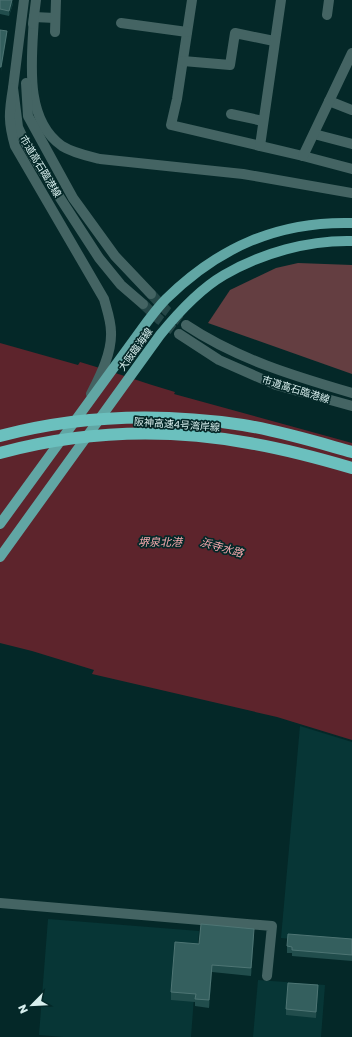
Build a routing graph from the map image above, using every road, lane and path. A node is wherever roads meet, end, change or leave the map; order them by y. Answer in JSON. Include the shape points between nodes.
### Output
{"nodes":[{"id":1,"x":24,"y":0,"type":"edge"},
{"id":2,"x":36,"y":0,"type":"edge"},
{"id":3,"x":56,"y":0,"type":"edge"},
{"id":4,"x":192,"y":0,"type":"edge"},
{"id":5,"x":281,"y":0,"type":"edge"},
{"id":6,"x":329,"y":0,"type":"edge"},
{"id":7,"x":327,"y":15,"type":"dead end"},
{"id":8,"x":34,"y":17,"type":"junction"},
{"id":9,"x":55,"y":18,"type":"junction"},
{"id":10,"x":121,"y":23,"type":"dead end"},
{"id":11,"x":55,"y":32,"type":"dead end"},
{"id":12,"x":187,"y":32,"type":"junction"},
{"id":13,"x":274,"y":41,"type":"junction"},
{"id":14,"x":352,"y":53,"type":"edge"},
{"id":15,"x":183,"y":62,"type":"junction"},
{"id":16,"x":349,"y":67,"type":"edge"},
{"id":17,"x":329,"y":101,"type":"junction"},
{"id":18,"x":352,"y":110,"type":"edge"},
{"id":19,"x":8,"y":112,"type":"edge"},
{"id":20,"x":231,"y":114,"type":"dead end"},
{"id":21,"x":28,"y":116,"type":"junction"},
{"id":22,"x":263,"y":121,"type":"junction"},
{"id":23,"x":314,"y":134,"type":"junction"},
{"id":24,"x":352,"y":144,"type":"edge"},
{"id":25,"x":260,"y":146,"type":"junction"},
{"id":26,"x":303,"y":156,"type":"junction"},
{"id":27,"x":352,"y":169,"type":"edge"},
{"id":28,"x":352,"y":193,"type":"edge"},
{"id":29,"x":352,"y":223,"type":"edge"},
{"id":30,"x":352,"y":241,"type":"edge"},
{"id":31,"x":152,"y":294,"type":"tunnel mouth"},
{"id":32,"x":143,"y":304,"type":"tunnel mouth"},
{"id":33,"x":186,"y":325,"type":"tunnel mouth"},
{"id":34,"x":180,"y":334,"type":"tunnel mouth"},
{"id":35,"x":101,"y":380,"type":"junction"},
{"id":36,"x":352,"y":393,"type":"edge"},
{"id":37,"x":352,"y":406,"type":"edge"},
{"id":38,"x":0,"y":436,"type":"edge"},
{"id":39,"x":352,"y":452,"type":"edge"},
{"id":40,"x":0,"y":453,"type":"edge"},
{"id":41,"x":352,"y":468,"type":"edge"},
{"id":42,"x":0,"y":524,"type":"edge"},
{"id":43,"x":0,"y":557,"type":"edge"},
{"id":44,"x":0,"y":903,"type":"edge"},
{"id":45,"x":267,"y":976,"type":"dead end"}],
"edges":[{"from":1,"to":19,"type":"street"},
{"from":2,"to":8,"type":"street","name":"市道高石臨港線"},
{"from":3,"to":9,"type":"street"},
{"from":4,"to":12,"type":"street"},
{"from":5,"to":13,"type":"street"},
{"from":6,"to":7,"type":"street"},
{"from":8,"to":9,"type":"street"},
{"from":8,"to":21,"type":"street","name":"市道高石臨港線","via":[[26,83]]},
{"from":8,"to":28,"type":"street","via":[[32,90],[38,114],[48,132],[62,146],[100,159],[243,174]]},
{"from":9,"to":11,"type":"street"},
{"from":10,"to":12,"type":"street"},
{"from":12,"to":15,"type":"street"},
{"from":13,"to":15,"type":"street","via":[[235,33],[230,65]]},
{"from":13,"to":22,"type":"street"},
{"from":14,"to":16,"type":"street"},
{"from":15,"to":25,"type":"street","via":[[171,125]]},
{"from":16,"to":17,"type":"street"},
{"from":17,"to":18,"type":"street"},
{"from":17,"to":23,"type":"street"},
{"from":19,"to":21,"type":"street"},
{"from":19,"to":32,"type":"street","name":"市道高石臨港線","via":[[36,161],[95,252],[120,285]]},
{"from":19,"to":35,"type":"street","via":[[15,146],[106,305],[111,333]]},
{"from":20,"to":22,"type":"street"},
{"from":21,"to":31,"type":"street","name":"市道高石臨港線","via":[[73,198],[115,256]]},
{"from":22,"to":25,"type":"street"},
{"from":23,"to":24,"type":"street"},
{"from":23,"to":26,"type":"street"},
{"from":25,"to":26,"type":"street"},
{"from":26,"to":27,"type":"street"},
{"from":29,"to":35,"type":"main road","name":"大阪臨海線","via":[[329,222],[270,233],[243,243],[201,269],[165,300]]},
{"from":30,"to":43,"type":"main road","name":"大阪臨海線","via":[[290,248],[265,256],[223,275],[203,291],[172,320]]},
{"from":33,"to":36,"type":"street","name":"市道高石臨港線","via":[[234,352],[284,373]]},
{"from":34,"to":37,"type":"street","name":"市道高石臨港線","via":[[219,360],[276,385]]},
{"from":35,"to":42,"type":"main road","name":"大阪臨海線"},
{"from":38,"to":39,"type":"highway","name":"阪神高速4号湾岸線","via":[[92,420],[162,418],[245,426]]},
{"from":40,"to":41,"type":"highway","name":"阪神高速4号湾岸線","via":[[94,435],[164,434],[203,436],[287,450]]},
{"from":44,"to":45,"type":"street","via":[[272,926]]}]}
